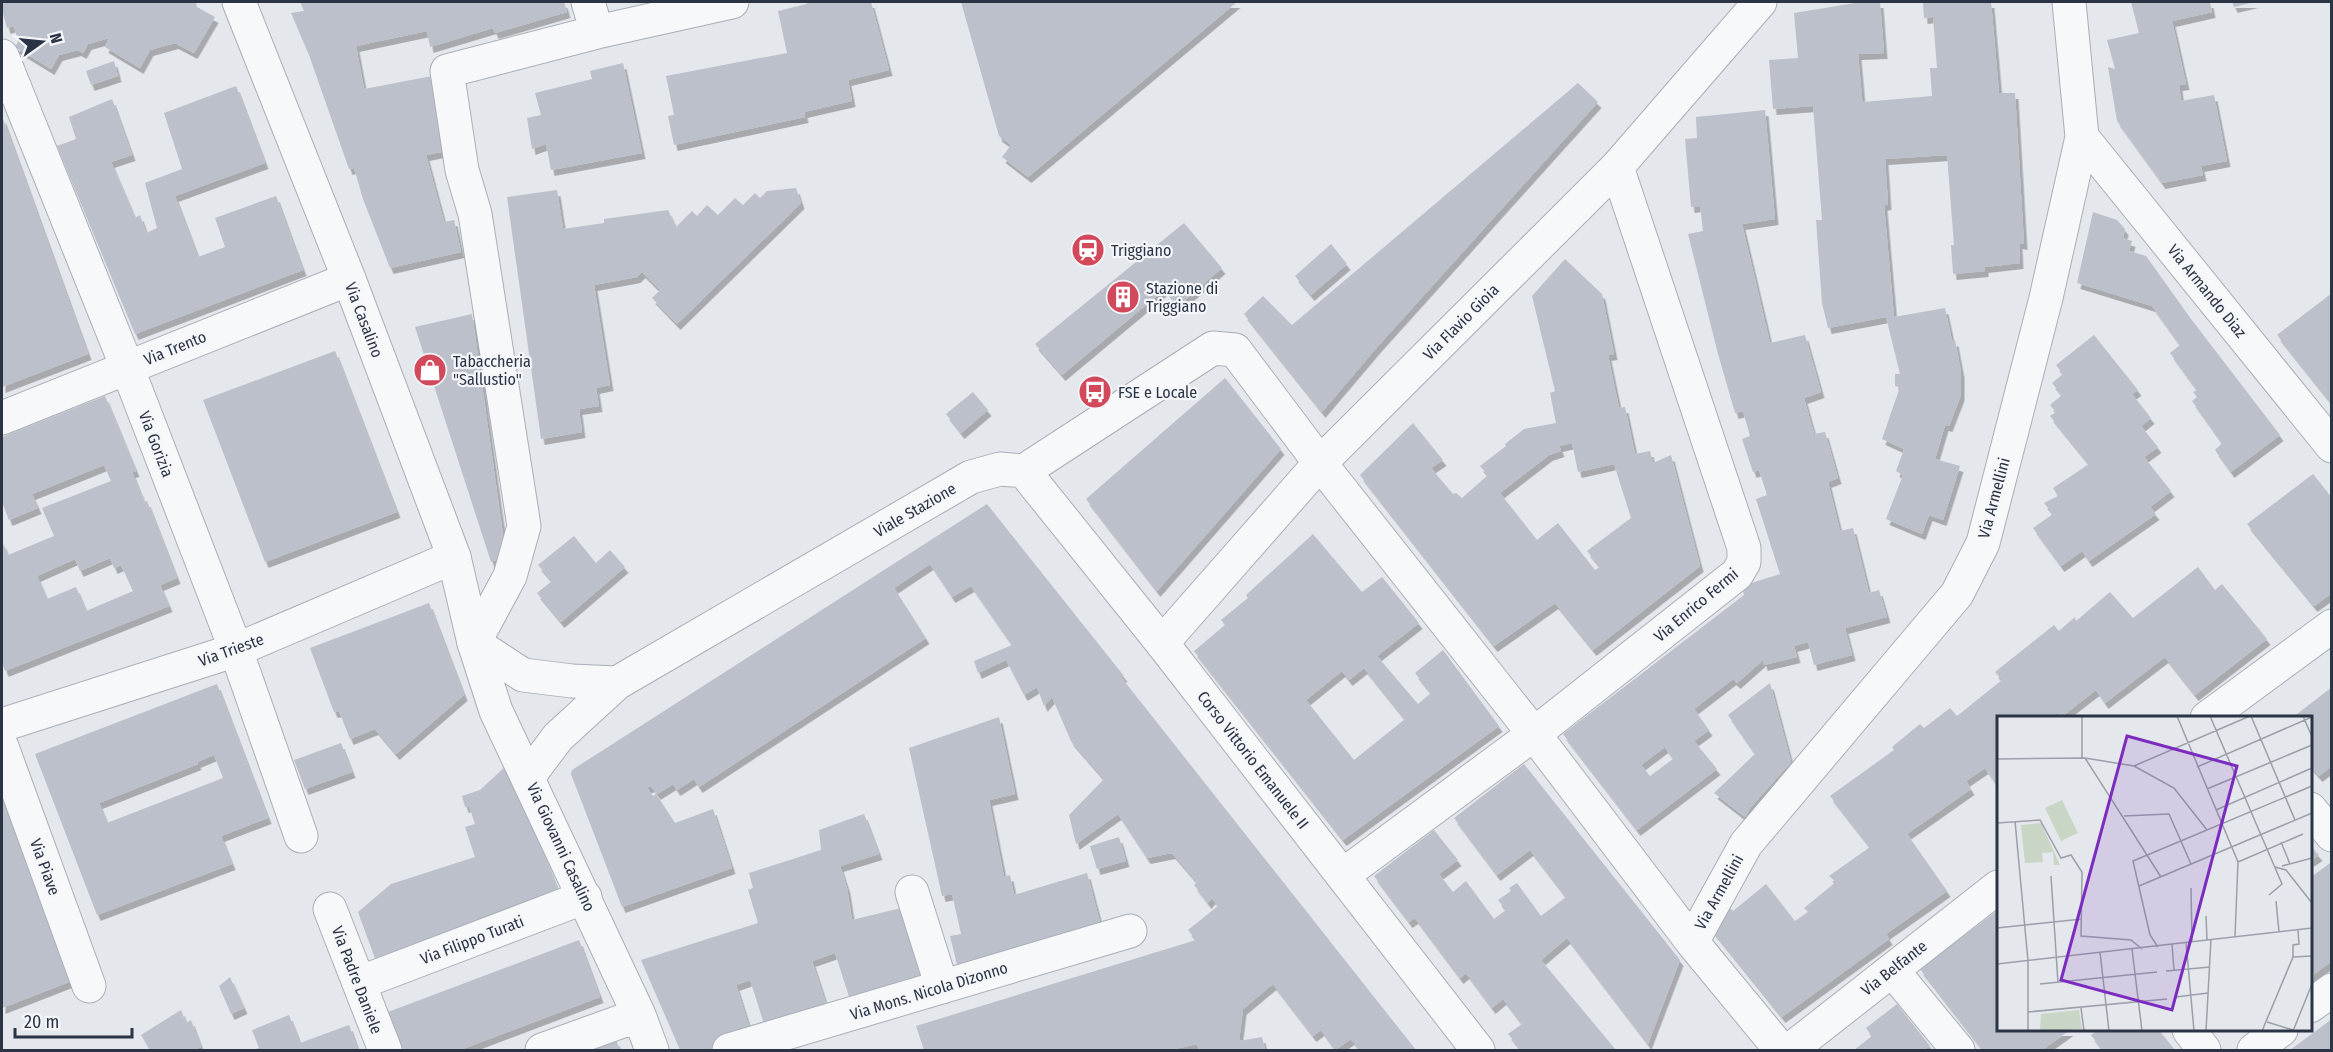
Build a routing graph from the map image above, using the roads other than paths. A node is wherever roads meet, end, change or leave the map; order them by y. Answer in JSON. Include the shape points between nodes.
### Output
{"nodes":[{"id":1,"x":239,"y":2,"type":"edge"},
{"id":2,"x":732,"y":2,"type":"edge"},
{"id":3,"x":1760,"y":2,"type":"edge"},
{"id":4,"x":2069,"y":2,"type":"edge"},
{"id":5,"x":593,"y":17,"type":"edge"},
{"id":6,"x":2,"y":56,"type":"edge"},
{"id":7,"x":2082,"y":136,"type":"junction"},
{"id":8,"x":1617,"y":167,"type":"junction"},
{"id":9,"x":349,"y":279,"type":"junction"},
{"id":10,"x":127,"y":367,"type":"junction"},
{"id":11,"x":2,"y":418,"type":"edge"},
{"id":12,"x":2331,"y":446,"type":"edge"},
{"id":13,"x":1320,"y":463,"type":"junction"},
{"id":14,"x":1024,"y":471,"type":"junction"},
{"id":15,"x":454,"y":557,"type":"junction"},
{"id":16,"x":2331,"y":626,"type":"edge"},
{"id":17,"x":474,"y":643,"type":"junction"},
{"id":18,"x":1162,"y":643,"type":"junction"},
{"id":19,"x":236,"y":650,"type":"junction"},
{"id":20,"x":617,"y":683,"type":"junction"},
{"id":21,"x":2222,"y":713,"type":"edge"},
{"id":22,"x":2,"y":725,"type":"edge"},
{"id":23,"x":1534,"y":734,"type":"junction"},
{"id":24,"x":2,"y":747,"type":"edge"},
{"id":25,"x":528,"y":777,"type":"junction"},
{"id":26,"x":2312,"y":811,"type":"edge"},
{"id":27,"x":2331,"y":835,"type":"edge"},
{"id":28,"x":301,"y":836,"type":"dead end"},
{"id":29,"x":1343,"y":875,"type":"junction"},
{"id":30,"x":1997,"y":889,"type":"edge"},
{"id":31,"x":912,"y":892,"type":"dead end"},
{"id":32,"x":585,"y":897,"type":"junction"},
{"id":33,"x":330,"y":909,"type":"dead end"},
{"id":34,"x":1130,"y":931,"type":"dead end"},
{"id":35,"x":1692,"y":942,"type":"junction"},
{"id":36,"x":1892,"y":970,"type":"junction"},
{"id":37,"x":359,"y":983,"type":"junction"},
{"id":38,"x":89,"y":986,"type":"dead end"},
{"id":39,"x":942,"y":987,"type":"junction"},
{"id":40,"x":2331,"y":990,"type":"edge"},
{"id":41,"x":2312,"y":1004,"type":"edge"},
{"id":42,"x":639,"y":1016,"type":"junction"},
{"id":43,"x":2190,"y":1031,"type":"edge"},
{"id":44,"x":2278,"y":1031,"type":"edge"},
{"id":45,"x":385,"y":1050,"type":"edge"},
{"id":46,"x":542,"y":1050,"type":"edge"},
{"id":47,"x":652,"y":1050,"type":"edge"},
{"id":48,"x":729,"y":1050,"type":"edge"},
{"id":49,"x":1478,"y":1050,"type":"edge"},
{"id":50,"x":1781,"y":1050,"type":"edge"},
{"id":51,"x":1790,"y":1050,"type":"edge"},
{"id":52,"x":1958,"y":1050,"type":"edge"},
{"id":53,"x":2204,"y":1050,"type":"edge"},
{"id":54,"x":2254,"y":1050,"type":"edge"}],
"edges":[{"from":1,"to":9,"type":"street","name":"Via Casalino"},
{"from":2,"to":5,"type":"street"},
{"from":3,"to":8,"type":"street","name":"Via Flavio Gioia"},
{"from":4,"to":7,"type":"street","name":"Via Armellini"},
{"from":5,"to":17,"type":"street","via":[[447,71],[462,170],[475,214],[524,526],[510,576]]},
{"from":6,"to":10,"type":"street","name":"Via Gorizia"},
{"from":7,"to":12,"type":"street","name":"Via Armando Diaz"},
{"from":7,"to":35,"type":"street","name":"Via Armellini","via":[[2046,298],[1983,543],[1956,594],[1746,844]]},
{"from":8,"to":13,"type":"street","name":"Via Flavio Gioia"},
{"from":8,"to":23,"type":"street","name":"Via Enrico Fermi","via":[[1744,548],[1744,562],[1737,574]]},
{"from":9,"to":10,"type":"street","name":"Via Trento"},
{"from":9,"to":15,"type":"street","name":"Via Casalino"},
{"from":10,"to":11,"type":"street","name":"Via Trento"},
{"from":10,"to":19,"type":"street","name":"Via Gorizia"},
{"from":13,"to":14,"type":"street","via":[[1235,350],[1213,348]]},
{"from":13,"to":18,"type":"street","name":"Via Flavio Gioia"},
{"from":13,"to":23,"type":"street"},
{"from":14,"to":18,"type":"street","name":"Corso Vittorio Emanuele II"},
{"from":14,"to":20,"type":"street","name":"Viale Stazione","via":[[1000,469],[971,477]]},
{"from":15,"to":17,"type":"street","name":"Via Casalino"},
{"from":15,"to":19,"type":"street","name":"Via Trieste"},
{"from":16,"to":21,"type":"street"},
{"from":17,"to":20,"type":"street","via":[[524,675]]},
{"from":17,"to":25,"type":"street","name":"Via Giovanni Casalino","via":[[496,711]]},
{"from":18,"to":29,"type":"street","name":"Corso Vittorio Emanuele II"},
{"from":19,"to":22,"type":"street","name":"Via Trieste"},
{"from":19,"to":28,"type":"street","name":"Via Gorizia"},
{"from":20,"to":25,"type":"street","name":"Viale Stazione","via":[[558,737]]},
{"from":23,"to":29,"type":"street","name":"Via Enrico Fermi"},
{"from":23,"to":35,"type":"street"},
{"from":24,"to":38,"type":"street","name":"Via Piave"},
{"from":25,"to":32,"type":"street","name":"Via Giovanni Casalino"},
{"from":26,"to":27,"type":"street"},
{"from":29,"to":49,"type":"street","name":"Corso Vittorio Emanuele II"},
{"from":30,"to":36,"type":"street","name":"Via Belfante"},
{"from":31,"to":39,"type":"street"},
{"from":32,"to":37,"type":"street","name":"Via Filippo Turati"},
{"from":32,"to":42,"type":"street","name":"Via Giovanni Casalino"},
{"from":33,"to":37,"type":"street","name":"Via Padre Daniele"},
{"from":34,"to":39,"type":"street","name":"Via Mons. Nicola Dizonno"},
{"from":35,"to":50,"type":"street"},
{"from":36,"to":51,"type":"street","name":"Via Belfante"},
{"from":36,"to":52,"type":"street"},
{"from":37,"to":45,"type":"street","name":"Via Padre Daniele"},
{"from":39,"to":48,"type":"street","name":"Via Mons. Nicola Dizonno"},
{"from":40,"to":41,"type":"street"},
{"from":42,"to":46,"type":"street"},
{"from":42,"to":47,"type":"street","name":"Via Giovanni Casalino"},
{"from":43,"to":53,"type":"street"},
{"from":44,"to":54,"type":"street"}]}
